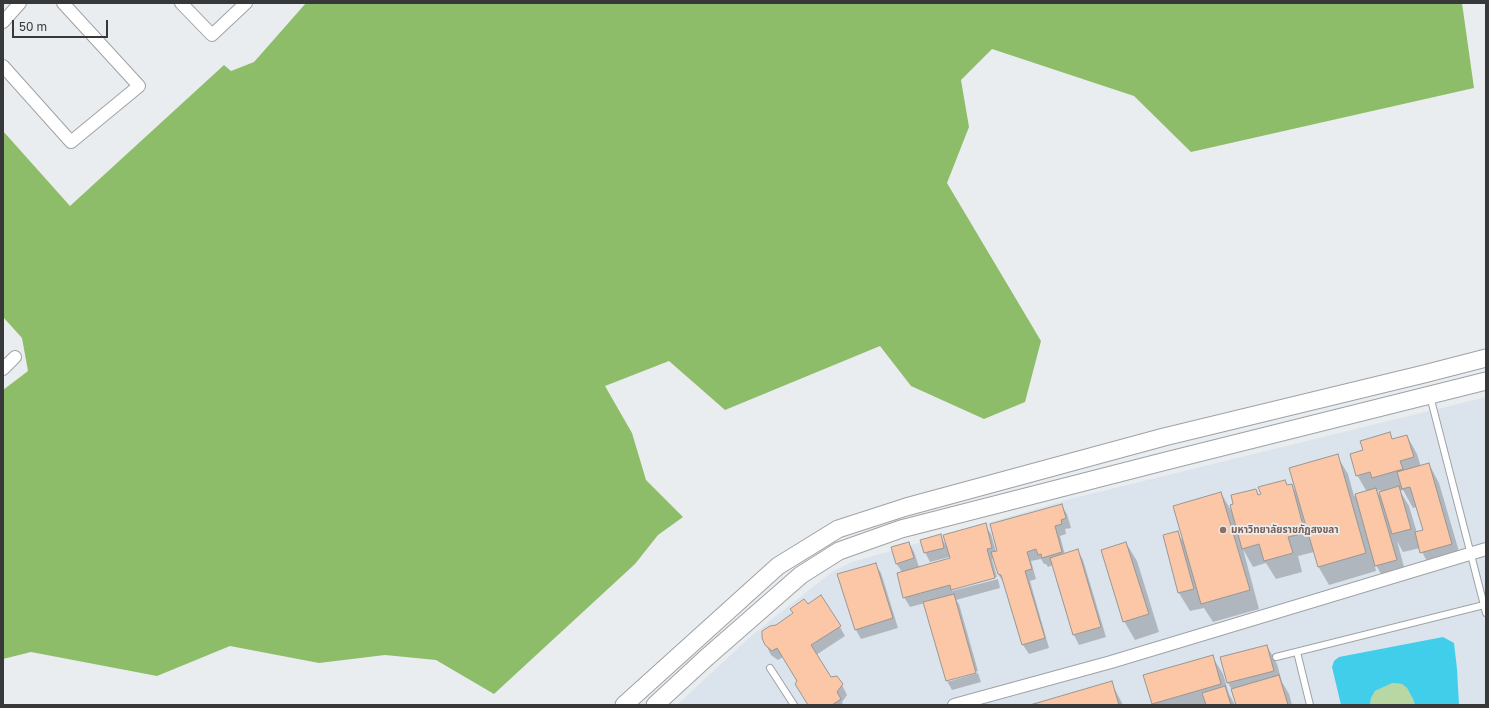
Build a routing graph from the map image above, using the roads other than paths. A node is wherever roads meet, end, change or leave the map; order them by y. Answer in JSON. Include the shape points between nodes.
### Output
{"nodes":[{"id":1,"x":20,"y":3,"type":"edge"},
{"id":2,"x":63,"y":3,"type":"edge"},
{"id":3,"x":181,"y":3,"type":"edge"},
{"id":4,"x":246,"y":3,"type":"edge"},
{"id":5,"x":3,"y":22,"type":"edge"},
{"id":6,"x":3,"y":66,"type":"edge"},
{"id":7,"x":16,"y":357,"type":"dead end"},
{"id":8,"x":1486,"y":358,"type":"edge"},
{"id":9,"x":3,"y":369,"type":"edge"},
{"id":10,"x":1424,"y":374,"type":"junction"},
{"id":11,"x":1486,"y":382,"type":"edge"},
{"id":12,"x":1430,"y":396,"type":"junction"},
{"id":13,"x":1486,"y":549,"type":"edge"},
{"id":14,"x":1471,"y":554,"type":"junction"},
{"id":15,"x":1484,"y":605,"type":"junction"},
{"id":16,"x":1486,"y":613,"type":"edge"},
{"id":17,"x":1297,"y":652,"type":"junction"},
{"id":18,"x":1276,"y":657,"type":"dead end"},
{"id":19,"x":770,"y":668,"type":"dead end"},
{"id":20,"x":624,"y":705,"type":"edge"},
{"id":21,"x":656,"y":705,"type":"edge"},
{"id":22,"x":794,"y":705,"type":"edge"},
{"id":23,"x":954,"y":705,"type":"edge"},
{"id":24,"x":1310,"y":705,"type":"edge"}],
"edges":[{"from":1,"to":5,"type":"street"},
{"from":2,"to":6,"type":"street","via":[[139,86],[71,142]]},
{"from":3,"to":4,"type":"street","via":[[212,35]]},
{"from":7,"to":9,"type":"street"},
{"from":8,"to":10,"type":"main road"},
{"from":10,"to":12,"type":"main road"},
{"from":10,"to":20,"type":"main road","via":[[1164,437],[906,507],[838,529],[778,566]]},
{"from":11,"to":12,"type":"main road"},
{"from":12,"to":14,"type":"lane"},
{"from":12,"to":21,"type":"main road","via":[[901,529],[839,551],[801,575]]},
{"from":13,"to":14,"type":"street"},
{"from":14,"to":15,"type":"lane"},
{"from":14,"to":23,"type":"street","via":[[1111,662]]},
{"from":15,"to":16,"type":"lane"},
{"from":15,"to":17,"type":"lane"},
{"from":17,"to":18,"type":"lane"},
{"from":17,"to":24,"type":"lane"},
{"from":19,"to":22,"type":"lane"}]}
